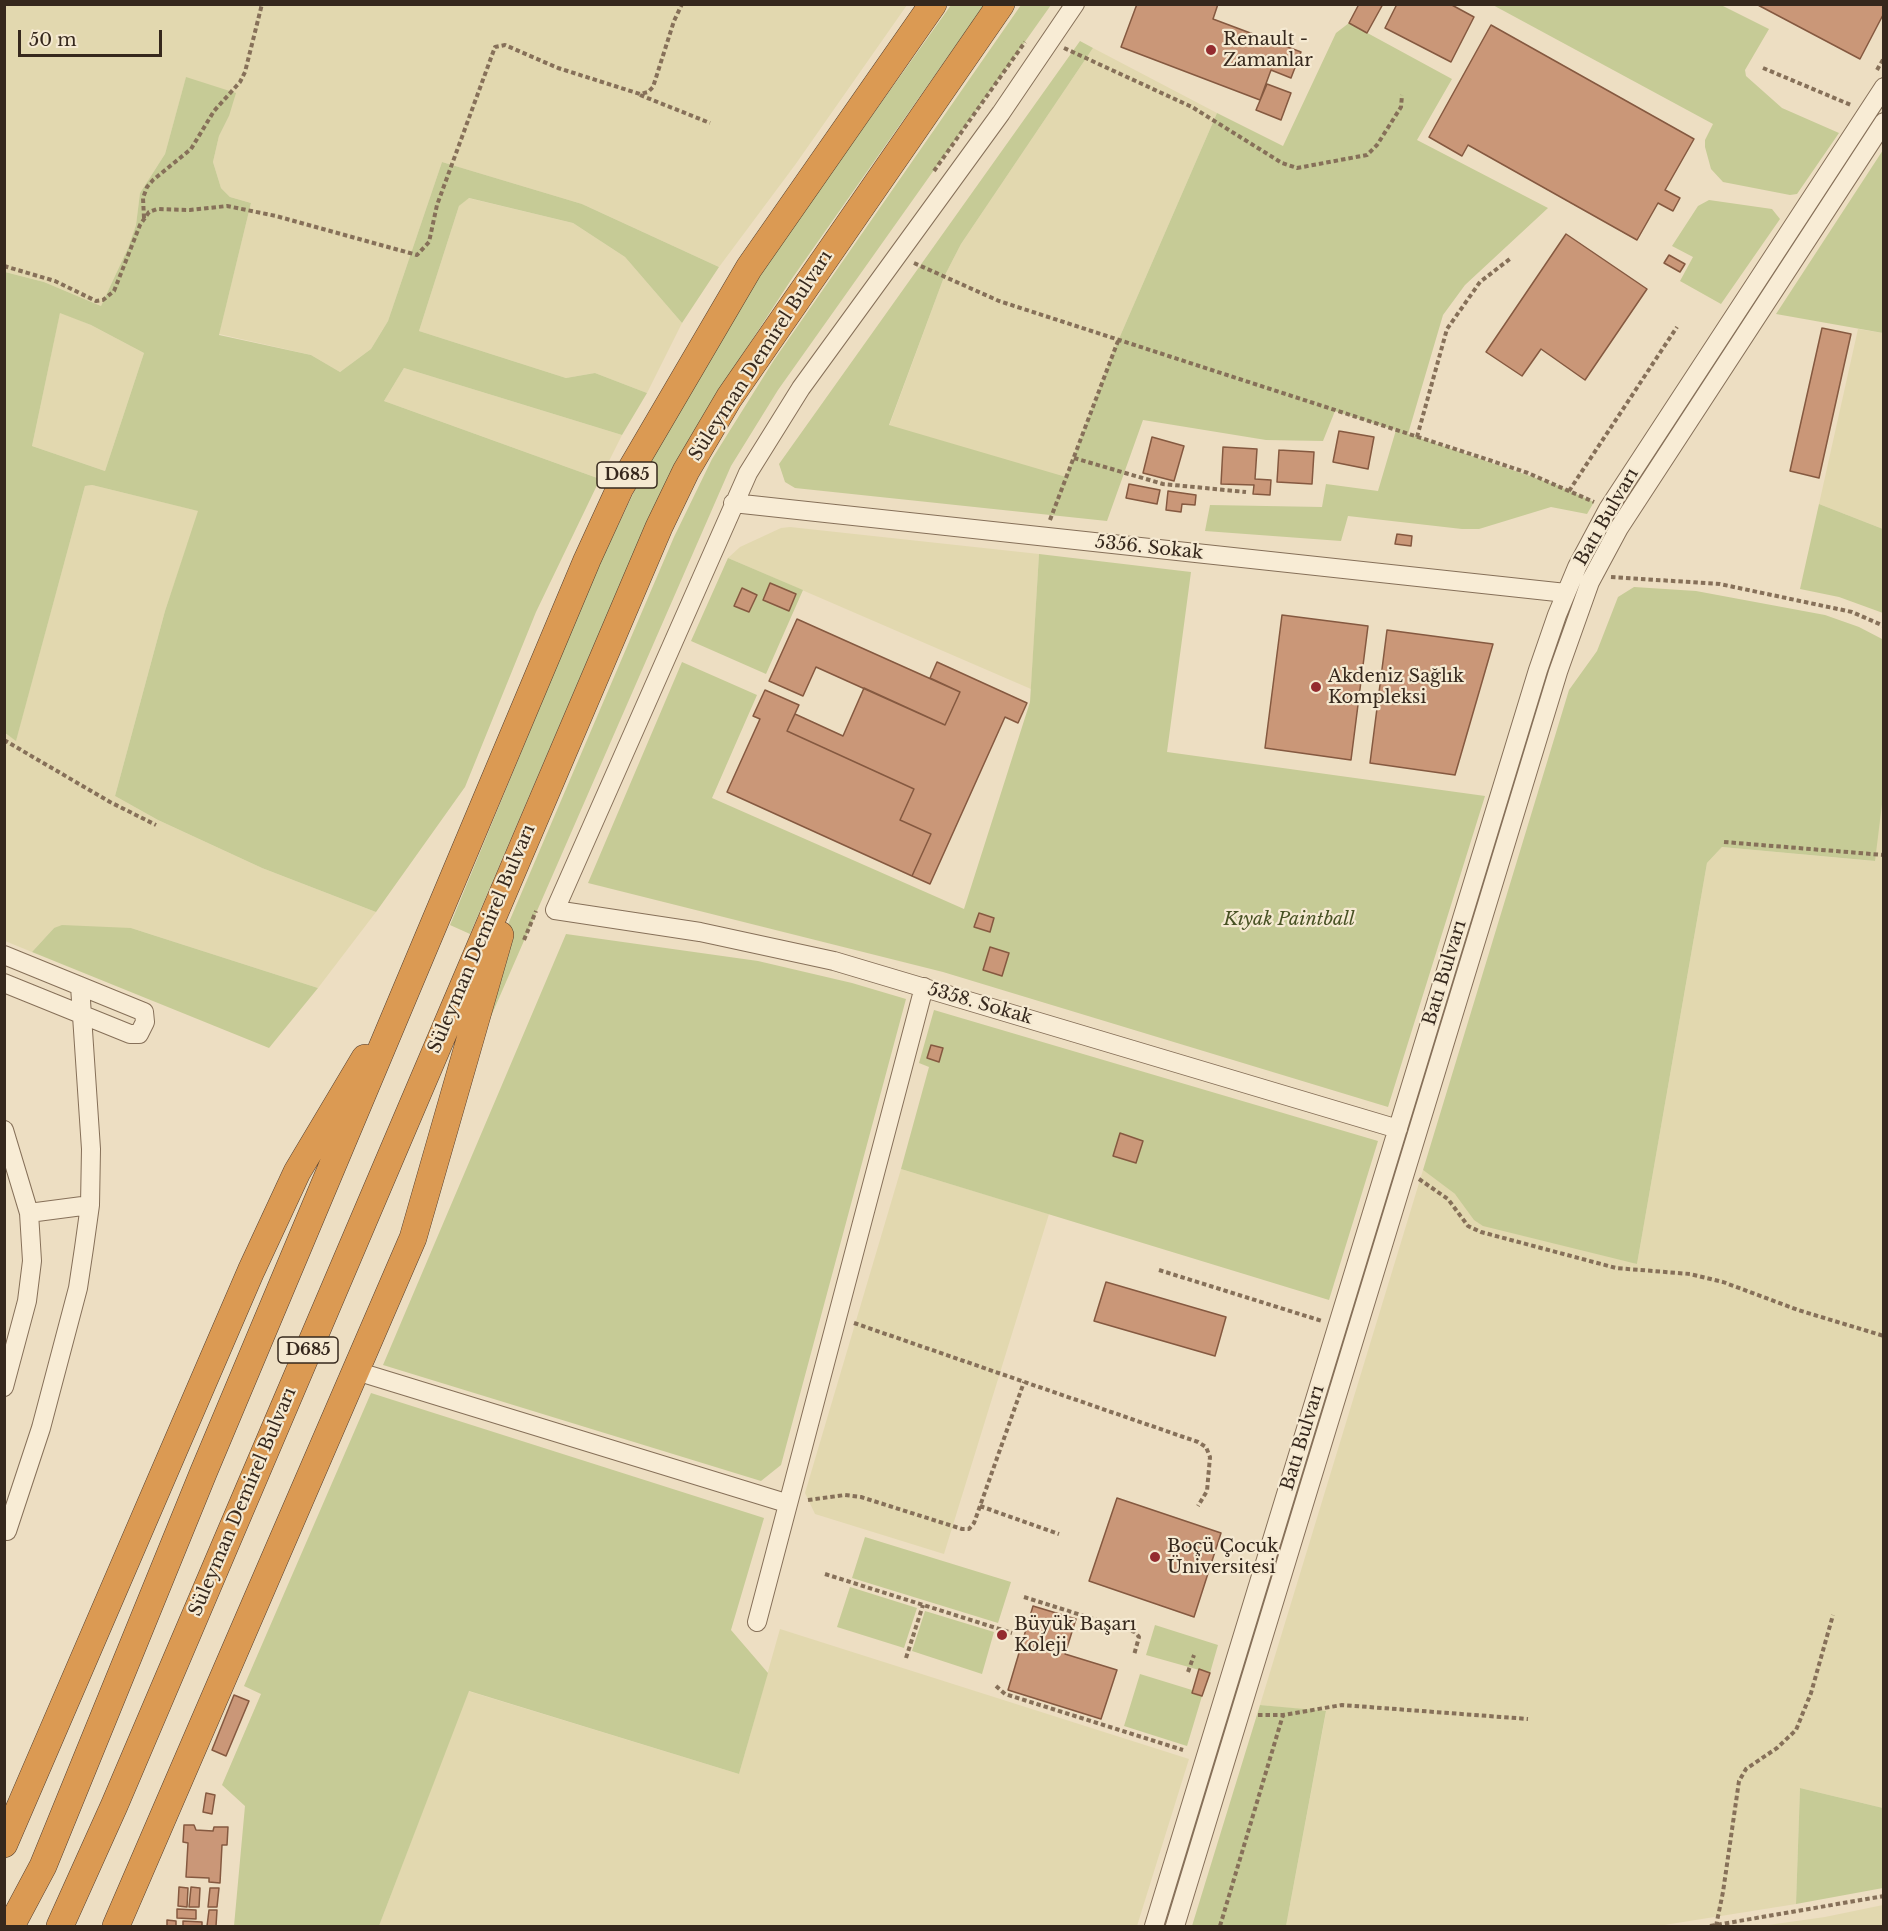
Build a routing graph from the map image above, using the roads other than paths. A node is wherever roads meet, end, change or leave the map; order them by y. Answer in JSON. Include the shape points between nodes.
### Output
{"nodes":[{"id":1,"x":933,"y":4,"type":"edge"},
{"id":2,"x":1001,"y":4,"type":"edge"},
{"id":3,"x":1075,"y":4,"type":"edge"},
{"id":4,"x":1884,"y":87,"type":"edge"},
{"id":5,"x":1876,"y":117,"type":"edge"},
{"id":6,"x":733,"y":503,"type":"junction"},
{"id":7,"x":1566,"y":593,"type":"junction"},
{"id":8,"x":532,"y":821,"type":"junction"},
{"id":9,"x":4,"y":955,"type":"edge"},
{"id":10,"x":4,"y":983,"type":"edge"},
{"id":11,"x":80,"y":986,"type":"junction"},
{"id":12,"x":924,"y":987,"type":"junction"},
{"id":13,"x":407,"y":991,"type":"junction"},
{"id":14,"x":81,"y":1014,"type":"junction"},
{"id":15,"x":1398,"y":1129,"type":"junction"},
{"id":16,"x":4,"y":1130,"type":"edge"},
{"id":17,"x":90,"y":1206,"type":"junction"},
{"id":18,"x":29,"y":1213,"type":"junction"},
{"id":19,"x":356,"y":1371,"type":"junction"},
{"id":20,"x":4,"y":1387,"type":"edge"},
{"id":21,"x":786,"y":1503,"type":"junction"},
{"id":22,"x":4,"y":1530,"type":"edge"},
{"id":23,"x":757,"y":1622,"type":"dead end"},
{"id":24,"x":4,"y":1844,"type":"edge"},
{"id":25,"x":121,"y":1922,"type":"edge"},
{"id":26,"x":11,"y":1926,"type":"edge"},
{"id":27,"x":60,"y":1926,"type":"edge"},
{"id":28,"x":1154,"y":1926,"type":"edge"},
{"id":29,"x":1174,"y":1926,"type":"edge"}],
"edges":[{"from":1,"to":13,"type":"highway","number":"D685","via":[[748,268],[621,488],[587,560]]},
{"from":2,"to":8,"type":"highway","name":"Süleyman Demirel Bulvarı","number":"D685","via":[[713,423],[659,527]]},
{"from":3,"to":6,"type":"street","via":[[784,414]]},
{"from":4,"to":5,"type":"street","name":"Batı Bulvarı"},
{"from":5,"to":7,"type":"street","name":"Batı Bulvarı","via":[[1608,509]]},
{"from":5,"to":29,"type":"street","name":"Batı Bulvarı","via":[[1619,528],[1593,576],[1555,684],[1416,1173],[1249,1714]]},
{"from":6,"to":7,"type":"street","name":"5356. Sokak"},
{"from":6,"to":12,"type":"street","name":"5358. Sokak","via":[[555,910],[768,945]]},
{"from":7,"to":15,"type":"street","name":"Batı Bulvarı","via":[[1538,669]]},
{"from":8,"to":19,"type":"highway","via":[[413,1238]]},
{"from":8,"to":27,"type":"highway","name":"Süleyman Demirel Bulvarı","number":"D685"},
{"from":9,"to":11,"type":"street"},
{"from":10,"to":14,"type":"street"},
{"from":11,"to":14,"type":"street"},
{"from":11,"to":14,"type":"street","via":[[146,1017],[142,1029],[134,1035]]},
{"from":12,"to":15,"type":"street","name":"5358. Sokak"},
{"from":12,"to":21,"type":"street"},
{"from":13,"to":24,"type":"highway","via":[[297,1172]]},
{"from":13,"to":26,"type":"highway","number":"D685","via":[[204,1471],[43,1866]]},
{"from":14,"to":17,"type":"street","via":[[91,1149]]},
{"from":15,"to":28,"type":"street","name":"Batı Bulvarı"},
{"from":16,"to":18,"type":"street"},
{"from":17,"to":18,"type":"street"},
{"from":17,"to":22,"type":"street","via":[[78,1288],[60,1361],[24,1482],[7,1531]]},
{"from":18,"to":20,"type":"street","via":[[31,1279]]},
{"from":19,"to":21,"type":"street"},
{"from":19,"to":25,"type":"highway"},
{"from":21,"to":23,"type":"street"}]}
